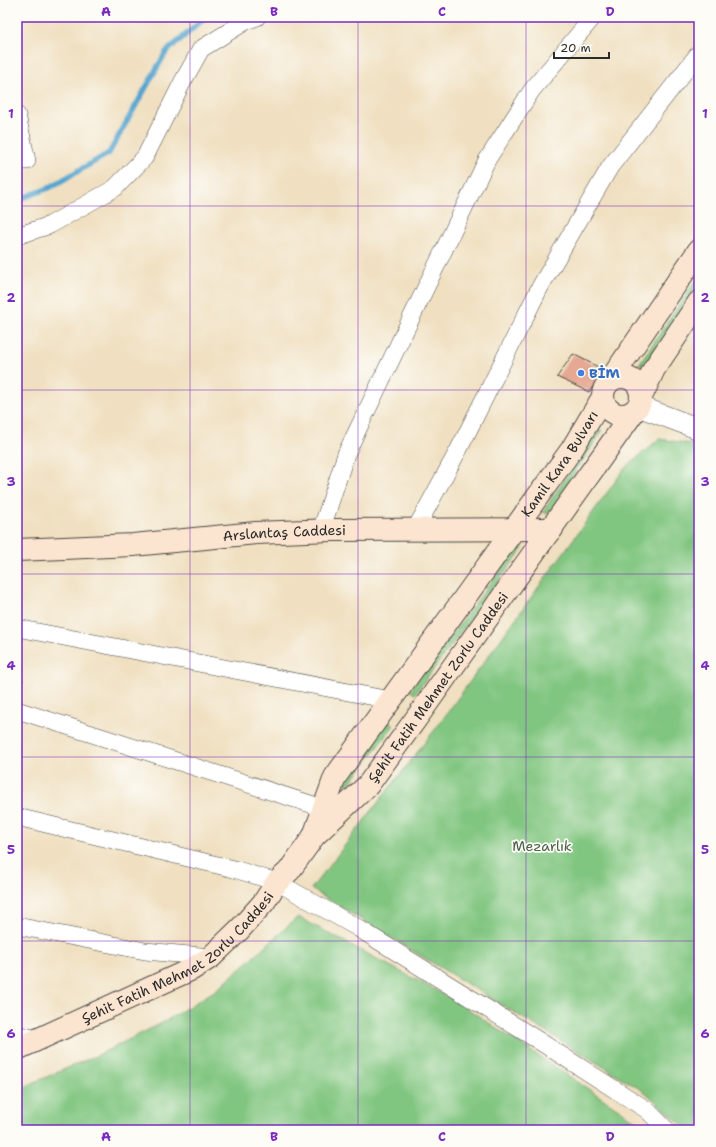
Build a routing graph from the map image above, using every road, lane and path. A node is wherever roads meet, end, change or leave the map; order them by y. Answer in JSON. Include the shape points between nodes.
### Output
{"nodes":[{"id":1,"x":257,"y":17,"type":"edge"},
{"id":2,"x":593,"y":17,"type":"edge"},
{"id":3,"x":699,"y":53,"type":"edge"},
{"id":4,"x":17,"y":115,"type":"edge"},
{"id":5,"x":27,"y":161,"type":"dead end"},
{"id":6,"x":17,"y":236,"type":"edge"},
{"id":7,"x":699,"y":250,"type":"edge"},
{"id":8,"x":699,"y":302,"type":"edge"},
{"id":9,"x":606,"y":389,"type":"junction"},
{"id":10,"x":638,"y":405,"type":"junction"},
{"id":11,"x":699,"y":428,"type":"edge"},
{"id":12,"x":513,"y":529,"type":"junction"},
{"id":13,"x":552,"y":529,"type":"junction"},
{"id":14,"x":415,"y":530,"type":"junction"},
{"id":15,"x":321,"y":531,"type":"junction"},
{"id":16,"x":17,"y":550,"type":"edge"},
{"id":17,"x":17,"y":628,"type":"edge"},
{"id":18,"x":390,"y":700,"type":"junction"},
{"id":19,"x":17,"y":710,"type":"edge"},
{"id":20,"x":323,"y":808,"type":"junction"},
{"id":21,"x":17,"y":817,"type":"edge"},
{"id":22,"x":314,"y":836,"type":"junction"},
{"id":23,"x":277,"y":882,"type":"junction"},
{"id":24,"x":17,"y":926,"type":"edge"},
{"id":25,"x":211,"y":957,"type":"junction"},
{"id":26,"x":17,"y":1034,"type":"edge"},
{"id":27,"x":40,"y":1040,"type":"junction"},
{"id":28,"x":17,"y":1049,"type":"edge"},
{"id":29,"x":667,"y":1130,"type":"edge"}],
"edges":[{"from":1,"to":6,"type":"street","via":[[201,49],[145,157],[115,188],[50,225]]},
{"from":2,"to":15,"type":"street","via":[[532,90],[487,160],[346,454]]},
{"from":3,"to":14,"type":"street","via":[[610,167],[540,287],[459,449]]},
{"from":4,"to":5,"type":"street"},
{"from":7,"to":9,"type":"main road","name":"Kamil Kara Bulvarı"},
{"from":8,"to":10,"type":"main road","via":[[654,368]]},
{"from":9,"to":10,"type":"main road","via":[[607,408],[614,413],[631,413]]},
{"from":9,"to":10,"type":"main road","via":[[618,377],[628,378],[636,383],[641,392]]},
{"from":9,"to":12,"type":"main road","name":"Kamil Kara Bulvarı","via":[[572,449]]},
{"from":10,"to":11,"type":"street"},
{"from":10,"to":13,"type":"main road"},
{"from":12,"to":13,"type":"main road","name":"Arslantaş Caddesi"},
{"from":12,"to":14,"type":"main road","name":"Arslantaş Caddesi"},
{"from":12,"to":18,"type":"main road","name":"Şehit Fatih Mehmet Zorlu Caddesi"},
{"from":13,"to":22,"type":"main road","name":"Şehit Fatih Mehmet Zorlu Caddesi","via":[[368,785]]},
{"from":14,"to":15,"type":"main road","name":"Arslantaş Caddesi"},
{"from":15,"to":16,"type":"main road","name":"Arslantaş Caddesi","via":[[231,534],[133,545]]},
{"from":17,"to":18,"type":"street"},
{"from":18,"to":20,"type":"main road","name":"Şehit Fatih Mehmet Zorlu Caddesi","via":[[335,776]]},
{"from":19,"to":20,"type":"street"},
{"from":20,"to":22,"type":"main road","name":"Şehit Fatih Mehmet Zorlu Caddesi"},
{"from":21,"to":23,"type":"street","via":[[234,869]]},
{"from":22,"to":23,"type":"main road","name":"Şehit Fatih Mehmet Zorlu Caddesi","via":[[289,871]]},
{"from":23,"to":25,"type":"main road","name":"Şehit Fatih Mehmet Zorlu Caddesi","via":[[264,902]]},
{"from":23,"to":29,"type":"street","via":[[358,928],[543,1043],[647,1110]]},
{"from":24,"to":25,"type":"street","via":[[145,951]]},
{"from":25,"to":27,"type":"main road","name":"Şehit Fatih Mehmet Zorlu Caddesi","via":[[192,969]]},
{"from":26,"to":27,"type":"street"},
{"from":27,"to":28,"type":"main road","name":"Şehit Fatih Mehmet Zorlu Caddesi"}]}
